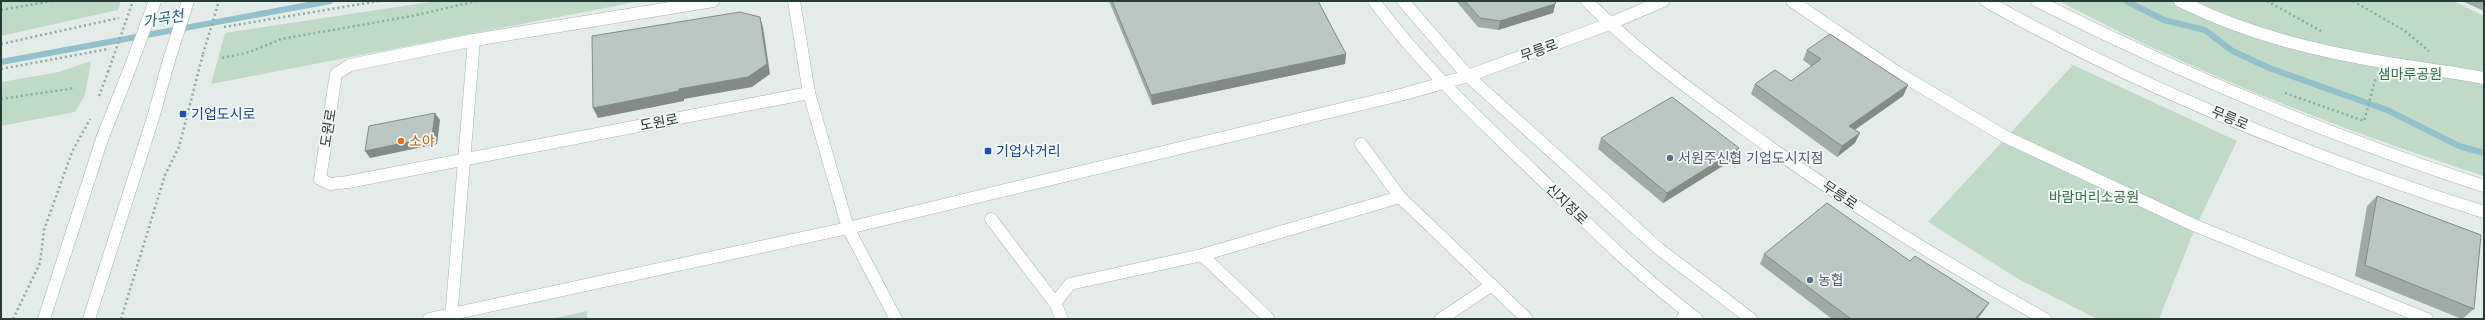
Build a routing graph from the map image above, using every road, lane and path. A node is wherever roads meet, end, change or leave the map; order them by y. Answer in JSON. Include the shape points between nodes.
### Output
{"nodes":[{"id":1,"x":52,"y":1,"type":"edge"},
{"id":2,"x":133,"y":1,"type":"edge"},
{"id":3,"x":155,"y":1,"type":"edge"},
{"id":4,"x":188,"y":1,"type":"edge"},
{"id":5,"x":219,"y":1,"type":"edge"},
{"id":6,"x":379,"y":1,"type":"edge"},
{"id":7,"x":478,"y":1,"type":"edge"},
{"id":8,"x":713,"y":1,"type":"edge"},
{"id":9,"x":794,"y":1,"type":"edge"},
{"id":10,"x":1374,"y":1,"type":"edge"},
{"id":11,"x":1403,"y":1,"type":"edge"},
{"id":12,"x":1587,"y":1,"type":"edge"},
{"id":13,"x":1663,"y":1,"type":"edge"},
{"id":14,"x":1792,"y":1,"type":"edge"},
{"id":15,"x":1986,"y":1,"type":"edge"},
{"id":16,"x":2037,"y":1,"type":"edge"},
{"id":17,"x":2180,"y":1,"type":"edge"},
{"id":18,"x":2353,"y":1,"type":"edge"},
{"id":19,"x":1,"y":11,"type":"edge"},
{"id":20,"x":119,"y":18,"type":"dead end"},
{"id":21,"x":1609,"y":24,"type":"junction"},
{"id":22,"x":224,"y":27,"type":"dead end"},
{"id":23,"x":474,"y":40,"type":"junction"},
{"id":24,"x":1,"y":44,"type":"edge"},
{"id":25,"x":108,"y":49,"type":"dead end"},
{"id":26,"x":2433,"y":54,"type":"dead end"},
{"id":27,"x":222,"y":58,"type":"dead end"},
{"id":28,"x":1,"y":69,"type":"edge"},
{"id":29,"x":1468,"y":76,"type":"junction"},
{"id":30,"x":2376,"y":78,"type":"dead end"},
{"id":31,"x":2484,"y":78,"type":"edge"},
{"id":32,"x":1442,"y":84,"type":"junction"},
{"id":33,"x":75,"y":88,"type":"dead end"},
{"id":34,"x":2277,"y":90,"type":"dead end"},
{"id":35,"x":809,"y":93,"type":"junction"},
{"id":36,"x":98,"y":98,"type":"dead end"},
{"id":37,"x":1,"y":99,"type":"edge"},
{"id":38,"x":93,"y":112,"type":"dead end"},
{"id":39,"x":1361,"y":144,"type":"dead end"},
{"id":40,"x":463,"y":160,"type":"junction"},
{"id":41,"x":2484,"y":186,"type":"edge"},
{"id":42,"x":1400,"y":197,"type":"junction"},
{"id":43,"x":2484,"y":212,"type":"edge"},
{"id":44,"x":991,"y":219,"type":"dead end"},
{"id":45,"x":848,"y":228,"type":"junction"},
{"id":46,"x":1202,"y":255,"type":"junction"},
{"id":47,"x":1492,"y":285,"type":"junction"},
{"id":48,"x":1055,"y":303,"type":"junction"},
{"id":49,"x":451,"y":317,"type":"edge"},
{"id":50,"x":1689,"y":317,"type":"edge"},
{"id":51,"x":13,"y":319,"type":"edge"},
{"id":52,"x":44,"y":319,"type":"edge"},
{"id":53,"x":89,"y":319,"type":"edge"},
{"id":54,"x":121,"y":319,"type":"edge"},
{"id":55,"x":429,"y":319,"type":"edge"},
{"id":56,"x":896,"y":319,"type":"edge"},
{"id":57,"x":1062,"y":319,"type":"edge"},
{"id":58,"x":1269,"y":319,"type":"edge"},
{"id":59,"x":1441,"y":319,"type":"edge"},
{"id":60,"x":1527,"y":319,"type":"edge"},
{"id":61,"x":1751,"y":319,"type":"edge"},
{"id":62,"x":2045,"y":319,"type":"edge"},
{"id":63,"x":2427,"y":319,"type":"edge"}],
"edges":[{"from":1,"to":19,"type":"path"},
{"from":2,"to":36,"type":"path","bridge":true},
{"from":3,"to":52,"type":"street","bridge":true,"via":[[102,139]]},
{"from":4,"to":53,"type":"street","bridge":true},
{"from":5,"to":54,"type":"path","bridge":true,"via":[[180,147],[165,175]]},
{"from":6,"to":22,"type":"path"},
{"from":7,"to":27,"type":"path","via":[[412,16],[282,39],[250,52]]},
{"from":8,"to":23,"type":"street","name":"도원로"},
{"from":9,"to":35,"type":"street"},
{"from":10,"to":32,"type":"street","name":"신지정로"},
{"from":11,"to":29,"type":"street"},
{"from":12,"to":21,"type":"street","name":"무릉로"},
{"from":13,"to":21,"type":"street","name":"무릉로"},
{"from":14,"to":63,"type":"street","via":[[1898,73],[2006,137],[2196,226]]},
{"from":15,"to":43,"type":"street","name":"무릉로","via":[[2075,49],[2203,106],[2305,148]]},
{"from":16,"to":41,"type":"street","via":[[2115,41],[2238,96],[2384,152]]},
{"from":17,"to":31,"type":"street","via":[[2227,22],[2294,44],[2392,64]]},
{"from":18,"to":26,"type":"path","via":[[2404,31]]},
{"from":20,"to":24,"type":"path"},
{"from":21,"to":29,"type":"street","name":"무릉로"},
{"from":21,"to":62,"type":"street","name":"무릉로","via":[[1747,131],[1855,206]]},
{"from":23,"to":40,"type":"street"},
{"from":23,"to":40,"type":"street","name":"도원로","via":[[370,59],[350,65],[336,74],[320,179],[330,184],[348,182]]},
{"from":25,"to":28,"type":"path"},
{"from":29,"to":32,"type":"street","name":"무릉로"},
{"from":29,"to":61,"type":"street","via":[[1658,248]]},
{"from":30,"to":34,"type":"path","via":[[2364,120]]},
{"from":32,"to":45,"type":"street","name":"무릉로"},
{"from":32,"to":50,"type":"street","name":"신지정로"},
{"from":33,"to":37,"type":"path"},
{"from":35,"to":40,"type":"street","name":"도원로"},
{"from":35,"to":45,"type":"street"},
{"from":38,"to":51,"type":"path","via":[[72,152],[44,230],[40,263]]},
{"from":39,"to":42,"type":"street"},
{"from":40,"to":49,"type":"street"},
{"from":42,"to":46,"type":"street"},
{"from":42,"to":47,"type":"street"},
{"from":44,"to":48,"type":"street"},
{"from":45,"to":49,"type":"street","name":"무릉로"},
{"from":45,"to":56,"type":"street"},
{"from":46,"to":48,"type":"street","via":[[1070,284]]},
{"from":46,"to":58,"type":"street"},
{"from":47,"to":59,"type":"street"},
{"from":47,"to":60,"type":"street"},
{"from":48,"to":57,"type":"street"},
{"from":49,"to":55,"type":"street","name":"무릉로"}]}
